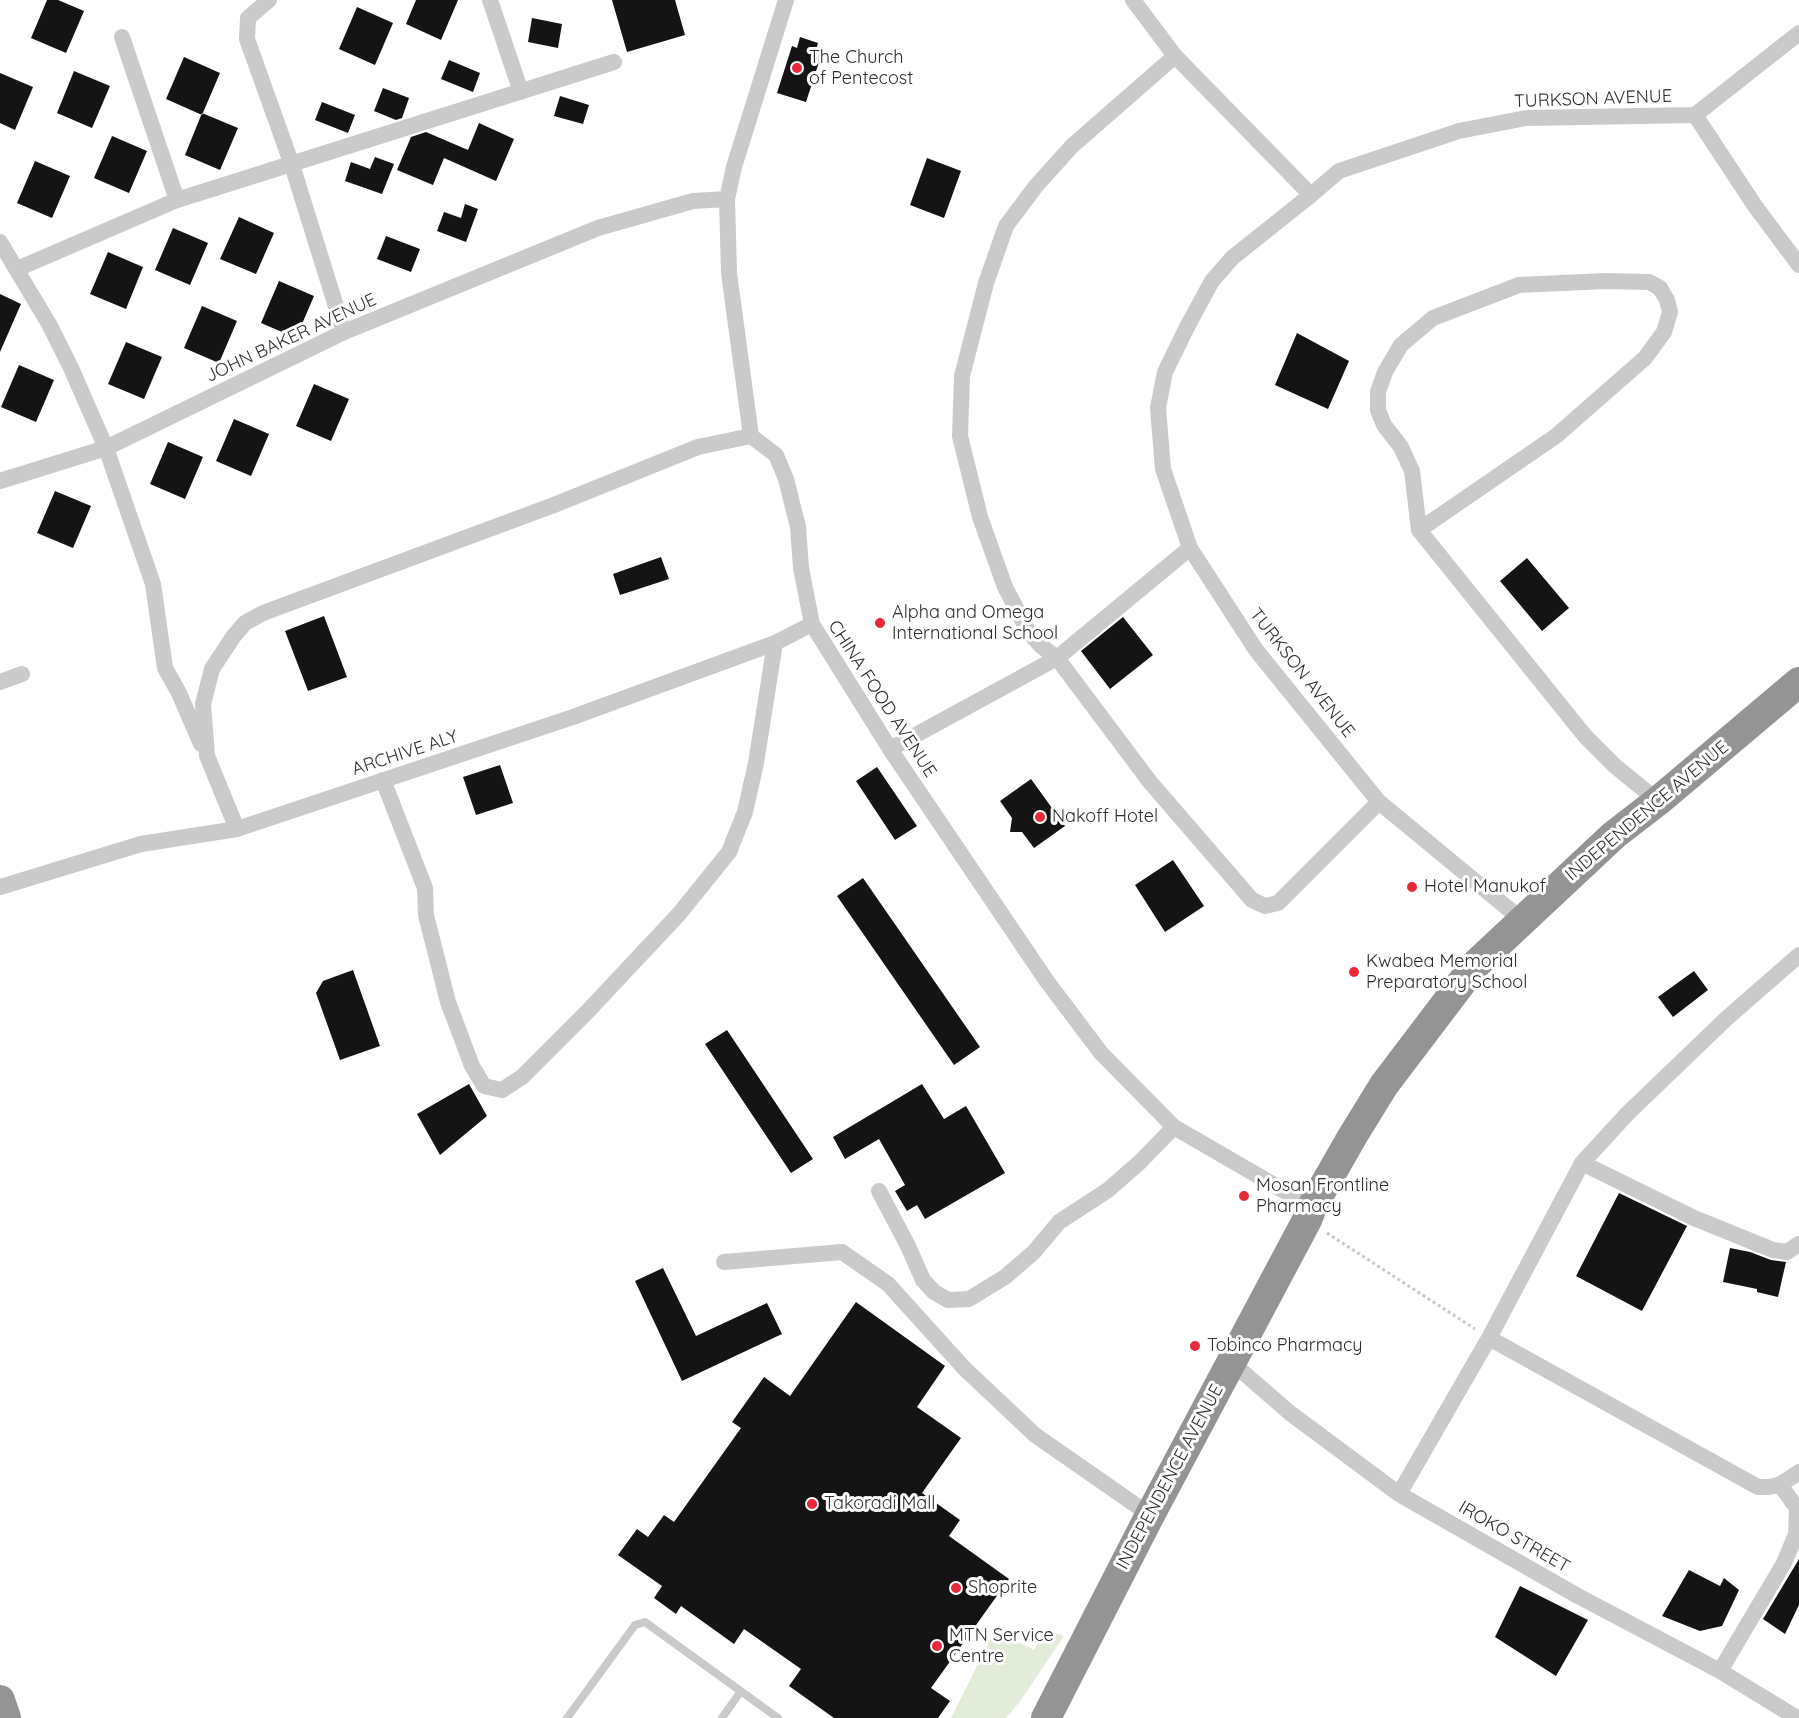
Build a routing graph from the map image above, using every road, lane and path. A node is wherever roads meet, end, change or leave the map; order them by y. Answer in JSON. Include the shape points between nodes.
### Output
{"nodes":[{"id":1,"x":269,"y":0,"type":"edge"},
{"id":2,"x":490,"y":0,"type":"edge"},
{"id":3,"x":786,"y":0,"type":"edge"},
{"id":4,"x":1133,"y":0,"type":"edge"},
{"id":5,"x":1799,"y":33,"type":"edge"},
{"id":6,"x":122,"y":37,"type":"dead end"},
{"id":7,"x":1175,"y":56,"type":"junction"},
{"id":8,"x":614,"y":62,"type":"dead end"},
{"id":9,"x":521,"y":92,"type":"junction"},
{"id":10,"x":1695,"y":115,"type":"junction"},
{"id":11,"x":292,"y":165,"type":"junction"},
{"id":12,"x":1311,"y":195,"type":"junction"},
{"id":13,"x":727,"y":199,"type":"junction"},
{"id":14,"x":177,"y":200,"type":"junction"},
{"id":15,"x":0,"y":242,"type":"edge"},
{"id":16,"x":1799,"y":265,"type":"edge"},
{"id":17,"x":17,"y":269,"type":"junction"},
{"id":18,"x":344,"y":332,"type":"junction"},
{"id":19,"x":751,"y":436,"type":"junction"},
{"id":20,"x":106,"y":448,"type":"junction"},
{"id":21,"x":0,"y":481,"type":"edge"},
{"id":22,"x":1419,"y":530,"type":"junction"},
{"id":23,"x":1190,"y":548,"type":"junction"},
{"id":24,"x":812,"y":624,"type":"junction"},
{"id":25,"x":775,"y":642,"type":"junction"},
{"id":26,"x":1057,"y":658,"type":"junction"},
{"id":27,"x":22,"y":674,"type":"dead end"},
{"id":28,"x":0,"y":682,"type":"edge"},
{"id":29,"x":1799,"y":682,"type":"edge"},
{"id":30,"x":890,"y":749,"type":"junction"},
{"id":31,"x":207,"y":756,"type":"junction"},
{"id":32,"x":383,"y":780,"type":"junction"},
{"id":33,"x":1658,"y":801,"type":"junction"},
{"id":34,"x":1379,"y":802,"type":"junction"},
{"id":35,"x":237,"y":829,"type":"junction"},
{"id":36,"x":0,"y":887,"type":"edge"},
{"id":37,"x":1522,"y":920,"type":"junction"},
{"id":38,"x":1799,"y":955,"type":"edge"},
{"id":39,"x":1174,"y":1127,"type":"junction"},
{"id":40,"x":1582,"y":1163,"type":"junction"},
{"id":41,"x":879,"y":1191,"type":"dead end"},
{"id":42,"x":1309,"y":1213,"type":"junction"},
{"id":43,"x":1799,"y":1244,"type":"edge"},
{"id":44,"x":724,"y":1262,"type":"dead end"},
{"id":45,"x":1490,"y":1338,"type":"junction"},
{"id":46,"x":1230,"y":1361,"type":"junction"},
{"id":47,"x":1799,"y":1472,"type":"edge"},
{"id":48,"x":1780,"y":1485,"type":"junction"},
{"id":49,"x":1399,"y":1494,"type":"junction"},
{"id":50,"x":1149,"y":1515,"type":"junction"},
{"id":51,"x":1720,"y":1671,"type":"junction"},
{"id":52,"x":741,"y":1691,"type":"junction"},
{"id":53,"x":0,"y":1700,"type":"edge"},
{"id":54,"x":6,"y":1718,"type":"edge"},
{"id":55,"x":567,"y":1718,"type":"edge"},
{"id":56,"x":722,"y":1718,"type":"edge"},
{"id":57,"x":778,"y":1718,"type":"edge"},
{"id":58,"x":1046,"y":1718,"type":"edge"},
{"id":59,"x":1797,"y":1718,"type":"edge"}],
"edges":[{"from":1,"to":11,"type":"street","via":[[248,18],[247,39]]},
{"from":2,"to":9,"type":"street"},
{"from":3,"to":13,"type":"street"},
{"from":4,"to":7,"type":"street"},
{"from":5,"to":10,"type":"street"},
{"from":6,"to":14,"type":"street"},
{"from":7,"to":12,"type":"street"},
{"from":7,"to":26,"type":"street","via":[[1072,146],[1006,226],[986,283],[962,376],[960,436],[980,517],[1005,587],[1028,631]]},
{"from":8,"to":9,"type":"street"},
{"from":9,"to":11,"type":"street"},
{"from":10,"to":12,"type":"street","name":"TURKSON AVENUE","via":[[1526,118],[1459,131],[1339,171]]},
{"from":10,"to":16,"type":"street"},
{"from":11,"to":14,"type":"street"},
{"from":11,"to":18,"type":"street"},
{"from":12,"to":23,"type":"street","name":"TURKSON AVENUE","via":[[1232,258],[1212,281],[1165,372],[1158,408],[1162,469]]},
{"from":13,"to":18,"type":"street","name":"JOHN BAKER AVENUE","via":[[693,201],[598,228]]},
{"from":13,"to":19,"type":"street","via":[[729,273]]},
{"from":14,"to":17,"type":"street"},
{"from":15,"to":17,"type":"street"},
{"from":17,"to":20,"type":"street","via":[[71,368]]},
{"from":18,"to":20,"type":"street","name":"JOHN BAKER AVENUE"},
{"from":19,"to":24,"type":"street","name":"CHINA FOOD AVENUE","via":[[776,455],[786,479],[798,527]]},
{"from":19,"to":31,"type":"street","via":[[698,447],[263,613],[233,637],[212,669],[203,704]]},
{"from":20,"to":21,"type":"street","name":"JOHN BAKER AVENUE"},
{"from":20,"to":31,"type":"street","via":[[153,584],[165,668]]},
{"from":22,"to":22,"type":"street","via":[[1412,471],[1378,410],[1378,392],[1385,372],[1401,345],[1433,318],[1519,285],[1606,281],[1649,282],[1660,288],[1670,312],[1664,332],[1646,358],[1556,436]]},
{"from":22,"to":33,"type":"street","via":[[1585,736]]},
{"from":23,"to":26,"type":"street"},
{"from":23,"to":34,"type":"street","name":"TURKSON AVENUE","via":[[1256,650]]},
{"from":24,"to":25,"type":"street","name":"ARCHIVE ALY"},
{"from":24,"to":30,"type":"street","name":"CHINA FOOD AVENUE"},
{"from":25,"to":32,"type":"street","name":"ARCHIVE ALY","via":[[573,717]]},
{"from":25,"to":32,"type":"street","via":[[756,763],[745,812],[729,852],[679,914],[588,1011],[522,1077],[502,1090],[484,1086],[472,1066],[448,1002],[426,915],[425,888]]},
{"from":26,"to":30,"type":"street"},
{"from":26,"to":34,"type":"street","via":[[1150,782],[1258,903],[1278,903]]},
{"from":27,"to":28,"type":"street"},
{"from":29,"to":33,"type":"highway","name":"INDEPENDENCE AVENUE"},
{"from":30,"to":39,"type":"street","name":"CHINA FOOD AVENUE","via":[[1046,980],[1101,1053]]},
{"from":31,"to":35,"type":"street"},
{"from":32,"to":35,"type":"street","name":"ARCHIVE ALY"},
{"from":33,"to":37,"type":"highway","name":"INDEPENDENCE AVENUE"},
{"from":34,"to":37,"type":"street","name":"TURKSON AVENUE"},
{"from":35,"to":36,"type":"street","name":"ARCHIVE ALY","via":[[141,844]]},
{"from":37,"to":42,"type":"highway","name":"INDEPENDENCE AVENUE","via":[[1475,965],[1384,1085]]},
{"from":38,"to":40,"type":"street","via":[[1702,1041]]},
{"from":39,"to":41,"type":"street","via":[[1108,1190],[1059,1222],[1034,1252],[1005,1277],[969,1299],[948,1300],[923,1280]]},
{"from":39,"to":42,"type":"street","name":"CHINA FOOD AVENUE"},
{"from":40,"to":43,"type":"street","via":[[1694,1218],[1773,1250],[1787,1252]]},
{"from":40,"to":45,"type":"street"},
{"from":42,"to":45,"type":"path"},
{"from":42,"to":46,"type":"highway","name":"INDEPENDENCE AVENUE"},
{"from":44,"to":50,"type":"street","via":[[842,1252],[888,1284],[964,1368],[1035,1435]]},
{"from":45,"to":48,"type":"street","via":[[1758,1487]]},
{"from":45,"to":49,"type":"street"},
{"from":46,"to":49,"type":"street","name":"IROKO STREET","via":[[1290,1413]]},
{"from":46,"to":50,"type":"highway","name":"INDEPENDENCE AVENUE"},
{"from":47,"to":48,"type":"street"},
{"from":48,"to":51,"type":"street","via":[[1797,1508],[1796,1534],[1784,1563]]},
{"from":49,"to":51,"type":"street","name":"IROKO STREET"},
{"from":50,"to":58,"type":"highway","name":"INDEPENDENCE AVENUE"},
{"from":51,"to":59,"type":"street","name":"IROKO STREET"},
{"from":52,"to":55,"type":"lane","via":[[645,1622],[635,1625]]},
{"from":52,"to":56,"type":"lane"},
{"from":52,"to":57,"type":"lane"},
{"from":53,"to":54,"type":"highway"}]}
